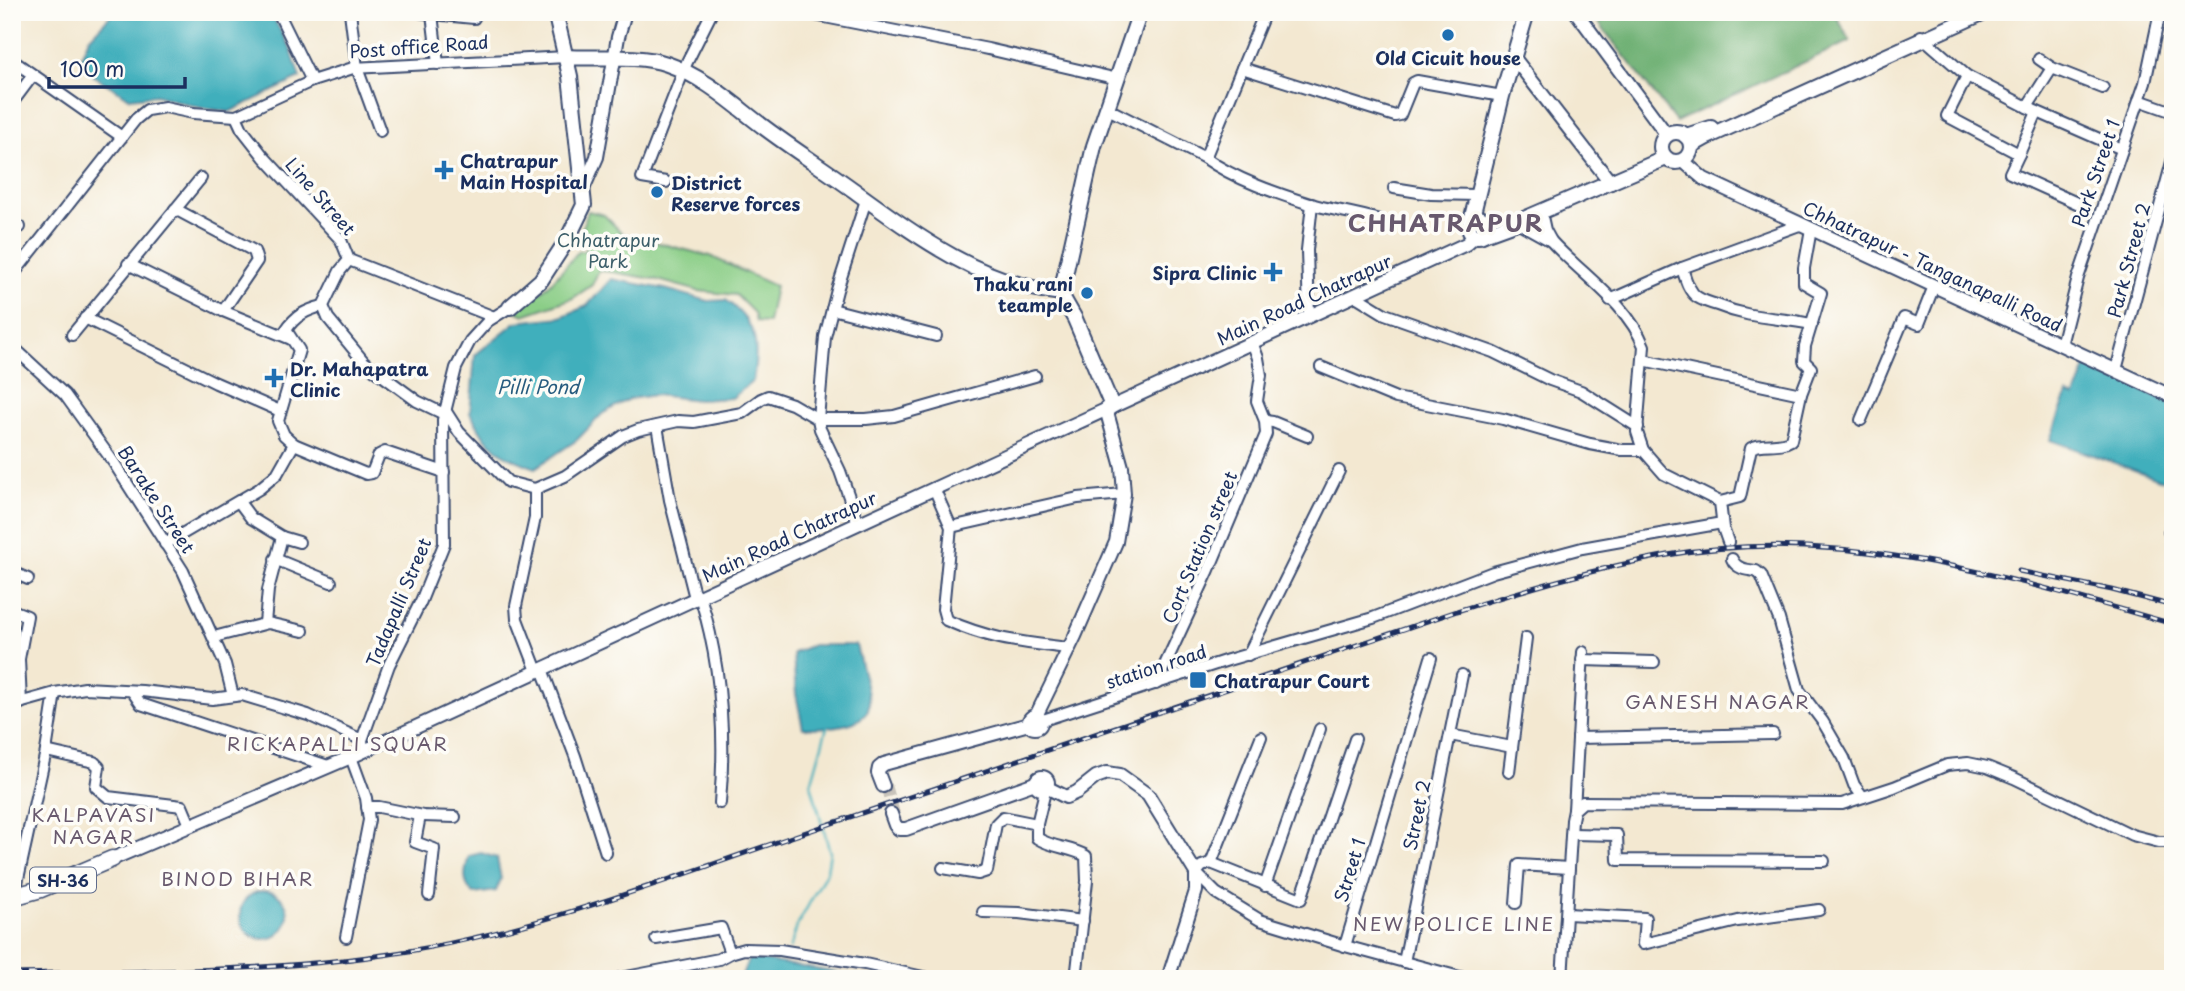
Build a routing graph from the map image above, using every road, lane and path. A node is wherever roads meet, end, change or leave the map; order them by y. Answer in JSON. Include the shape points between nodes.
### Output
{"nodes":[{"id":1,"x":350,"y":12,"type":"edge"},
{"id":2,"x":419,"y":12,"type":"edge"},
{"id":3,"x":555,"y":12,"type":"edge"},
{"id":4,"x":625,"y":12,"type":"edge"},
{"id":5,"x":712,"y":12,"type":"edge"},
{"id":6,"x":799,"y":12,"type":"edge"},
{"id":7,"x":1140,"y":12,"type":"edge"},
{"id":8,"x":1265,"y":12,"type":"edge"},
{"id":9,"x":1527,"y":12,"type":"edge"},
{"id":10,"x":1535,"y":12,"type":"edge"},
{"id":11,"x":1576,"y":12,"type":"edge"},
{"id":12,"x":1584,"y":12,"type":"edge"},
{"id":13,"x":2160,"y":12,"type":"edge"},
{"id":14,"x":1979,"y":13,"type":"edge"},
{"id":15,"x":432,"y":14,"type":"edge"},
{"id":16,"x":281,"y":15,"type":"edge"},
{"id":17,"x":474,"y":18,"type":"dead end"},
{"id":18,"x":1922,"y":37,"type":"junction"},
{"id":19,"x":566,"y":57,"type":"junction"},
{"id":20,"x":615,"y":59,"type":"junction"},
{"id":21,"x":2039,"y":59,"type":"dead end"},
{"id":22,"x":12,"y":60,"type":"edge"},
{"id":23,"x":1517,"y":60,"type":"junction"},
{"id":24,"x":438,"y":64,"type":"junction"},
{"id":25,"x":357,"y":68,"type":"junction"},
{"id":26,"x":1242,"y":68,"type":"junction"},
{"id":27,"x":2052,"y":68,"type":"junction"},
{"id":28,"x":684,"y":71,"type":"junction"},
{"id":29,"x":33,"y":75,"type":"junction"},
{"id":30,"x":1967,"y":76,"type":"junction"},
{"id":31,"x":1118,"y":79,"type":"junction"},
{"id":32,"x":312,"y":81,"type":"junction"},
{"id":33,"x":2103,"y":88,"type":"dead end"},
{"id":34,"x":1502,"y":96,"type":"junction"},
{"id":35,"x":2139,"y":100,"type":"junction"},
{"id":36,"x":12,"y":103,"type":"edge"},
{"id":37,"x":1108,"y":109,"type":"junction"},
{"id":38,"x":2032,"y":110,"type":"junction"},
{"id":39,"x":2173,"y":112,"type":"edge"},
{"id":40,"x":236,"y":116,"type":"junction"},
{"id":41,"x":380,"y":131,"type":"dead end"},
{"id":42,"x":121,"y":137,"type":"junction"},
{"id":43,"x":1680,"y":137,"type":"junction"},
{"id":44,"x":2122,"y":149,"type":"junction"},
{"id":45,"x":2019,"y":154,"type":"junction"},
{"id":46,"x":1664,"y":155,"type":"junction"},
{"id":47,"x":1205,"y":158,"type":"junction"},
{"id":48,"x":2173,"y":159,"type":"edge"},
{"id":49,"x":1683,"y":161,"type":"junction"},
{"id":50,"x":201,"y":178,"type":"dead end"},
{"id":51,"x":1609,"y":179,"type":"junction"},
{"id":52,"x":666,"y":182,"type":"dead end"},
{"id":53,"x":1394,"y":188,"type":"dead end"},
{"id":54,"x":583,"y":189,"type":"junction"},
{"id":55,"x":1476,"y":195,"type":"junction"},
{"id":56,"x":866,"y":200,"type":"junction"},
{"id":57,"x":1311,"y":204,"type":"junction"},
{"id":58,"x":2079,"y":204,"type":"dead end"},
{"id":59,"x":175,"y":209,"type":"junction"},
{"id":60,"x":1541,"y":212,"type":"junction"},
{"id":61,"x":1379,"y":220,"type":"dead end"},
{"id":62,"x":1517,"y":222,"type":"junction"},
{"id":63,"x":1807,"y":226,"type":"junction"},
{"id":64,"x":1479,"y":227,"type":"junction"},
{"id":65,"x":1551,"y":241,"type":"junction"},
{"id":66,"x":349,"y":260,"type":"junction"},
{"id":67,"x":128,"y":264,"type":"junction"},
{"id":68,"x":1682,"y":268,"type":"junction"},
{"id":69,"x":12,"y":276,"type":"edge"},
{"id":70,"x":1934,"y":286,"type":"junction"},
{"id":71,"x":1060,"y":293,"type":"junction"},
{"id":72,"x":1354,"y":295,"type":"junction"},
{"id":73,"x":1610,"y":300,"type":"junction"},
{"id":74,"x":323,"y":306,"type":"junction"},
{"id":75,"x":510,"y":307,"type":"joint"},
{"id":76,"x":832,"y":309,"type":"junction"},
{"id":77,"x":223,"y":311,"type":"junction"},
{"id":78,"x":1309,"y":316,"type":"junction"},
{"id":79,"x":494,"y":317,"type":"junction"},
{"id":80,"x":85,"y":318,"type":"junction"},
{"id":81,"x":1812,"y":324,"type":"junction"},
{"id":82,"x":72,"y":335,"type":"dead end"},
{"id":83,"x":936,"y":336,"type":"dead end"},
{"id":84,"x":291,"y":339,"type":"junction"},
{"id":85,"x":1252,"y":342,"type":"junction"},
{"id":86,"x":2061,"y":345,"type":"junction"},
{"id":87,"x":12,"y":346,"type":"edge"},
{"id":88,"x":1643,"y":360,"type":"junction"},
{"id":89,"x":1321,"y":367,"type":"dead end"},
{"id":90,"x":2116,"y":370,"type":"junction"},
{"id":91,"x":1035,"y":376,"type":"dead end"},
{"id":92,"x":1801,"y":394,"type":"junction"},
{"id":93,"x":2173,"y":397,"type":"edge"},
{"id":94,"x":1109,"y":408,"type":"junction"},
{"id":95,"x":279,"y":411,"type":"junction"},
{"id":96,"x":444,"y":415,"type":"junction"},
{"id":97,"x":818,"y":419,"type":"junction"},
{"id":98,"x":1861,"y":420,"type":"dead end"},
{"id":99,"x":1265,"y":421,"type":"junction"},
{"id":100,"x":657,"y":426,"type":"junction"},
{"id":101,"x":1637,"y":427,"type":"junction"},
{"id":102,"x":1307,"y":436,"type":"dead end"},
{"id":103,"x":294,"y":444,"type":"junction"},
{"id":104,"x":1643,"y":450,"type":"junction"},
{"id":105,"x":1339,"y":471,"type":"dead end"},
{"id":106,"x":444,"y":472,"type":"junction"},
{"id":107,"x":933,"y":488,"type":"junction"},
{"id":108,"x":535,"y":489,"type":"junction"},
{"id":109,"x":1124,"y":494,"type":"junction"},
{"id":110,"x":239,"y":502,"type":"junction"},
{"id":111,"x":1720,"y":502,"type":"junction"},
{"id":112,"x":858,"y":523,"type":"junction"},
{"id":113,"x":1722,"y":523,"type":"junction"},
{"id":114,"x":951,"y":527,"type":"junction"},
{"id":115,"x":282,"y":537,"type":"junction"},
{"id":116,"x":299,"y":542,"type":"dead end"},
{"id":117,"x":1728,"y":542,"type":"dead end"},
{"id":118,"x":166,"y":544,"type":"junction"},
{"id":119,"x":275,"y":559,"type":"junction"},
{"id":120,"x":1732,"y":559,"type":"dead end"},
{"id":121,"x":12,"y":572,"type":"edge"},
{"id":122,"x":28,"y":579,"type":"dead end"},
{"id":123,"x":331,"y":582,"type":"dead end"},
{"id":124,"x":698,"y":597,"type":"junction"},
{"id":125,"x":12,"y":610,"type":"edge"},
{"id":126,"x":265,"y":623,"type":"junction"},
{"id":127,"x":303,"y":631,"type":"dead end"},
{"id":128,"x":214,"y":637,"type":"junction"},
{"id":129,"x":1526,"y":638,"type":"dead end"},
{"id":130,"x":1068,"y":648,"type":"junction"},
{"id":131,"x":1248,"y":654,"type":"junction"},
{"id":132,"x":1431,"y":658,"type":"dead end"},
{"id":133,"x":1654,"y":662,"type":"dead end"},
{"id":134,"x":540,"y":670,"type":"junction"},
{"id":135,"x":1462,"y":675,"type":"dead end"},
{"id":136,"x":1156,"y":684,"type":"junction"},
{"id":137,"x":132,"y":691,"type":"junction"},
{"id":138,"x":55,"y":693,"type":"junction"},
{"id":139,"x":233,"y":696,"type":"junction"},
{"id":140,"x":17,"y":704,"type":"edge"},
{"id":141,"x":1034,"y":722,"type":"junction"},
{"id":142,"x":1320,"y":729,"type":"dead end"},
{"id":143,"x":1773,"y":734,"type":"dead end"},
{"id":144,"x":1450,"y":735,"type":"junction"},
{"id":145,"x":1261,"y":737,"type":"dead end"},
{"id":146,"x":1578,"y":738,"type":"junction"},
{"id":147,"x":1355,"y":740,"type":"dead end"},
{"id":148,"x":1512,"y":747,"type":"junction"},
{"id":149,"x":359,"y":750,"type":"junction"},
{"id":150,"x":46,"y":751,"type":"junction"},
{"id":151,"x":328,"y":766,"type":"junction"},
{"id":152,"x":1509,"y":772,"type":"dead end"},
{"id":153,"x":1039,"y":783,"type":"junction"},
{"id":154,"x":885,"y":786,"type":"dead end"},
{"id":155,"x":1863,"y":797,"type":"junction"},
{"id":156,"x":720,"y":803,"type":"dead end"},
{"id":157,"x":1578,"y":806,"type":"junction"},
{"id":158,"x":367,"y":807,"type":"junction"},
{"id":159,"x":893,"y":814,"type":"dead end"},
{"id":160,"x":420,"y":816,"type":"junction"},
{"id":161,"x":455,"y":817,"type":"dead end"},
{"id":162,"x":1037,"y":824,"type":"junction"},
{"id":163,"x":190,"y":825,"type":"junction"},
{"id":164,"x":1572,"y":834,"type":"junction"},
{"id":165,"x":2173,"y":842,"type":"edge"},
{"id":166,"x":606,"y":853,"type":"dead end"},
{"id":167,"x":112,"y":859,"type":"joint"},
{"id":168,"x":1824,"y":861,"type":"dead end"},
{"id":169,"x":1211,"y":863,"type":"junction"},
{"id":170,"x":943,"y":868,"type":"dead end"},
{"id":171,"x":1569,"y":868,"type":"junction"},
{"id":172,"x":1196,"y":873,"type":"junction"},
{"id":173,"x":1265,"y":886,"type":"junction"},
{"id":174,"x":429,"y":895,"type":"dead end"},
{"id":175,"x":13,"y":897,"type":"edge"},
{"id":176,"x":1516,"y":903,"type":"dead end"},
{"id":177,"x":1819,"y":911,"type":"dead end"},
{"id":178,"x":983,"y":912,"type":"dead end"},
{"id":179,"x":1567,"y":914,"type":"junction"},
{"id":180,"x":1083,"y":921,"type":"junction"},
{"id":181,"x":346,"y":937,"type":"dead end"},
{"id":182,"x":656,"y":939,"type":"dead end"},
{"id":183,"x":1345,"y":946,"type":"junction"},
{"id":184,"x":730,"y":953,"type":"junction"},
{"id":185,"x":1404,"y":962,"type":"junction"},
{"id":186,"x":616,"y":979,"type":"edge"},
{"id":187,"x":932,"y":979,"type":"edge"},
{"id":188,"x":1076,"y":979,"type":"edge"},
{"id":189,"x":1168,"y":979,"type":"edge"},
{"id":190,"x":1467,"y":979,"type":"edge"},
{"id":191,"x":1562,"y":979,"type":"edge"},
{"id":192,"x":1761,"y":979,"type":"edge"},
{"id":193,"x":1810,"y":979,"type":"edge"}],
"edges":[{"from":1,"to":25,"type":"street"},
{"from":2,"to":15,"type":"street"},
{"from":3,"to":19,"type":"main road"},
{"from":4,"to":20,"type":"street"},
{"from":5,"to":28,"type":"street"},
{"from":6,"to":31,"type":"street"},
{"from":7,"to":31,"type":"main road"},
{"from":8,"to":26,"type":"street"},
{"from":9,"to":23,"type":"main road"},
{"from":10,"to":23,"type":"main road"},
{"from":11,"to":43,"type":"street"},
{"from":12,"to":43,"type":"street"},
{"from":13,"to":35,"type":"street","name":"Park Street 1"},
{"from":14,"to":18,"type":"main road"},
{"from":15,"to":17,"type":"street"},
{"from":15,"to":24,"type":"street"},
{"from":16,"to":32,"type":"street"},
{"from":18,"to":30,"type":"street"},
{"from":18,"to":43,"type":"main road","via":[[1704,131]]},
{"from":19,"to":20,"type":"main road","name":"Post office Road"},
{"from":19,"to":24,"type":"street","name":"Post office Road"},
{"from":19,"to":54,"type":"main road"},
{"from":20,"to":28,"type":"main road","name":"Post office Road","via":[[645,59]]},
{"from":20,"to":54,"type":"street","via":[[597,157]]},
{"from":21,"to":27,"type":"street"},
{"from":22,"to":29,"type":"street"},
{"from":23,"to":34,"type":"main road"},
{"from":23,"to":51,"type":"street"},
{"from":23,"to":64,"type":"main road"},
{"from":24,"to":25,"type":"street","name":"Post office Road"},
{"from":25,"to":32,"type":"street","name":"Post office Road"},
{"from":25,"to":41,"type":"street"},
{"from":26,"to":34,"type":"street","via":[[1395,116],[1417,81]]},
{"from":26,"to":47,"type":"street"},
{"from":27,"to":33,"type":"street"},
{"from":27,"to":38,"type":"street"},
{"from":28,"to":52,"type":"street","via":[[642,178]]},
{"from":28,"to":56,"type":"main road","name":"Post office Road"},
{"from":29,"to":36,"type":"street"},
{"from":29,"to":42,"type":"street"},
{"from":30,"to":38,"type":"street"},
{"from":30,"to":45,"type":"street","via":[[1947,116]]},
{"from":31,"to":37,"type":"main road"},
{"from":32,"to":40,"type":"street","name":"Post office Road"},
{"from":34,"to":55,"type":"main road"},
{"from":35,"to":39,"type":"street"},
{"from":35,"to":44,"type":"street","name":"Park Street 1"},
{"from":37,"to":47,"type":"street"},
{"from":37,"to":71,"type":"main road","via":[[1094,146]]},
{"from":38,"to":44,"type":"street"},
{"from":38,"to":45,"type":"street"},
{"from":40,"to":42,"type":"street","via":[[165,107],[147,110]]},
{"from":40,"to":66,"type":"street","name":"Line Street","via":[[264,157],[341,240]]},
{"from":42,"to":69,"type":"street"},
{"from":43,"to":46,"type":"main road","via":[[1662,143]]},
{"from":43,"to":49,"type":"main road","via":[[1690,153]]},
{"from":44,"to":86,"type":"street","name":"Park Street 1","via":[[2078,278]]},
{"from":45,"to":58,"type":"street","via":[[2010,173]]},
{"from":46,"to":49,"type":"main road","via":[[1673,162]]},
{"from":46,"to":51,"type":"main road"},
{"from":47,"to":57,"type":"street"},
{"from":48,"to":90,"type":"street","name":"Park Street 2"},
{"from":49,"to":63,"type":"street","name":"Chhatrapur - Tanganapalli Road","via":[[1704,179]]},
{"from":50,"to":59,"type":"street"},
{"from":51,"to":60,"type":"main road"},
{"from":51,"to":64,"type":"main road"},
{"from":53,"to":55,"type":"street"},
{"from":54,"to":75,"type":"main road","via":[[584,205],[567,240],[541,279]]},
{"from":55,"to":64,"type":"main road"},
{"from":56,"to":71,"type":"main road","name":"Post office Road","via":[[925,242],[962,261]]},
{"from":56,"to":76,"type":"street"},
{"from":57,"to":61,"type":"street"},
{"from":57,"to":78,"type":"street"},
{"from":59,"to":67,"type":"street"},
{"from":59,"to":77,"type":"street","via":[[254,251],[257,261]]},
{"from":60,"to":62,"type":"main road"},
{"from":60,"to":65,"type":"street"},
{"from":62,"to":64,"type":"main road"},
{"from":62,"to":65,"type":"street"},
{"from":63,"to":68,"type":"street"},
{"from":63,"to":70,"type":"street","name":"Chhatrapur - Tanganapalli Road"},
{"from":63,"to":81,"type":"street","via":[[1804,283],[1821,293]]},
{"from":64,"to":72,"type":"street","name":"Main Road Chatrapur","via":[[1466,244]]},
{"from":65,"to":73,"type":"street"},
{"from":66,"to":74,"type":"street","name":"Line Street"},
{"from":66,"to":79,"type":"street"},
{"from":67,"to":77,"type":"street"},
{"from":67,"to":80,"type":"street"},
{"from":68,"to":73,"type":"street"},
{"from":68,"to":81,"type":"street","via":[[1697,297],[1751,317]]},
{"from":70,"to":86,"type":"street","name":"Chhatrapur - Tanganapalli Road"},
{"from":70,"to":98,"type":"street","via":[[1919,324],[1905,318]]},
{"from":71,"to":94,"type":"main road","via":[[1075,319]]},
{"from":72,"to":78,"type":"street","name":"Main Road Chatrapur"},
{"from":72,"to":101,"type":"street","via":[[1385,314],[1493,352],[1581,391]]},
{"from":73,"to":88,"type":"street","via":[[1639,334]]},
{"from":74,"to":84,"type":"street","via":[[293,320],[286,330]]},
{"from":74,"to":96,"type":"street","via":[[364,362]]},
{"from":75,"to":79,"type":"street","name":"Tadapalli Street"},
{"from":76,"to":83,"type":"street"},
{"from":76,"to":97,"type":"street"},
{"from":77,"to":84,"type":"street"},
{"from":78,"to":85,"type":"street","name":"Main Road Chatrapur"},
{"from":79,"to":96,"type":"street","name":"Tadapalli Street","via":[[470,341],[456,368]]},
{"from":80,"to":82,"type":"street"},
{"from":80,"to":95,"type":"street"},
{"from":81,"to":92,"type":"street","via":[[1804,361],[1811,368]]},
{"from":84,"to":95,"type":"street","via":[[299,350]]},
{"from":85,"to":94,"type":"street","name":"Main Road Chatrapur"},
{"from":85,"to":99,"type":"street","via":[[1261,375],[1257,401]]},
{"from":86,"to":90,"type":"street","name":"Chhatrapur - Tanganapalli Road"},
{"from":87,"to":118,"type":"street","name":"Barake Street","via":[[65,396]]},
{"from":88,"to":92,"type":"street"},
{"from":88,"to":101,"type":"street"},
{"from":89,"to":104,"type":"street","via":[[1396,398],[1503,419],[1590,444]]},
{"from":90,"to":93,"type":"street","name":"Chhatrapur - Tanganapalli Road"},
{"from":91,"to":97,"type":"street","via":[[894,416]]},
{"from":92,"to":111,"type":"street","via":[[1791,440],[1751,448],[1740,497]]},
{"from":94,"to":107,"type":"street","name":"Main Road Chatrapur"},
{"from":94,"to":109,"type":"street"},
{"from":95,"to":103,"type":"street","via":[[284,435]]},
{"from":96,"to":106,"type":"street","name":"Tadapalli Street"},
{"from":96,"to":108,"type":"street","via":[[508,482]]},
{"from":97,"to":100,"type":"street","via":[[768,396],[742,413]]},
{"from":97,"to":112,"type":"street"},
{"from":99,"to":102,"type":"street"},
{"from":99,"to":136,"type":"street","name":"Cort Station street","via":[[1266,435]]},
{"from":100,"to":108,"type":"street","via":[[623,436],[565,477]]},
{"from":100,"to":124,"type":"street","via":[[670,500]]},
{"from":101,"to":104,"type":"street"},
{"from":103,"to":106,"type":"street","via":[[366,474],[372,473],[385,452]]},
{"from":103,"to":110,"type":"street","via":[[277,474]]},
{"from":104,"to":111,"type":"street","via":[[1664,474]]},
{"from":105,"to":131,"type":"street"},
{"from":106,"to":149,"type":"street","name":"Tadapalli Street","via":[[444,544],[389,665]]},
{"from":107,"to":112,"type":"street","name":"Main Road Chatrapur"},
{"from":107,"to":114,"type":"street"},
{"from":108,"to":134,"type":"street","via":[[535,518],[516,606],[517,619]]},
{"from":109,"to":114,"type":"street","via":[[1078,498]]},
{"from":109,"to":130,"type":"street","via":[[1116,542]]},
{"from":110,"to":115,"type":"street","via":[[251,518]]},
{"from":110,"to":118,"type":"street"},
{"from":111,"to":113,"type":"street"},
{"from":112,"to":124,"type":"street","name":"Main Road Chatrapur"},
{"from":113,"to":117,"type":"street"},
{"from":113,"to":131,"type":"street","name":"station road","via":[[1582,548],[1505,568],[1373,618]]},
{"from":114,"to":130,"type":"street","via":[[943,609],[946,620],[1012,643]]},
{"from":115,"to":116,"type":"street"},
{"from":115,"to":119,"type":"street"},
{"from":118,"to":128,"type":"street","name":"Barake Street"},
{"from":119,"to":123,"type":"street"},
{"from":119,"to":126,"type":"street"},
{"from":120,"to":155,"type":"street","via":[[1744,570],[1761,575],[1799,690],[1823,722]]},
{"from":121,"to":122,"type":"street"},
{"from":124,"to":134,"type":"street","name":"Main Road Chatrapur"},
{"from":124,"to":156,"type":"street","via":[[710,630],[722,708]]},
{"from":125,"to":140,"type":"street","via":[[27,616]]},
{"from":126,"to":127,"type":"street"},
{"from":126,"to":128,"type":"street"},
{"from":128,"to":139,"type":"street","name":"Barake Street"},
{"from":129,"to":148,"type":"street"},
{"from":130,"to":141,"type":"street"},
{"from":131,"to":136,"type":"street","name":"station road"},
{"from":132,"to":183,"type":"street","name":"Street 1"},
{"from":133,"to":146,"type":"street","via":[[1583,656]]},
{"from":134,"to":149,"type":"street","name":"Main Road Chatrapur"},
{"from":134,"to":166,"type":"street"},
{"from":135,"to":144,"type":"street","name":"Street 2"},
{"from":136,"to":141,"type":"street","name":"station road"},
{"from":137,"to":138,"type":"street","via":[[85,688]]},
{"from":137,"to":139,"type":"street","via":[[212,699]]},
{"from":137,"to":151,"type":"street","via":[[141,704]]},
{"from":138,"to":140,"type":"street"},
{"from":138,"to":150,"type":"street"},
{"from":139,"to":149,"type":"street","via":[[308,715]]},
{"from":141,"to":154,"type":"street","via":[[885,768]]},
{"from":142,"to":173,"type":"street"},
{"from":143,"to":146,"type":"street"},
{"from":144,"to":148,"type":"street"},
{"from":144,"to":185,"type":"street","name":"Street 2"},
{"from":145,"to":169,"type":"street"},
{"from":146,"to":157,"type":"street"},
{"from":147,"to":173,"type":"street","via":[[1301,899]]},
{"from":148,"to":152,"type":"street"},
{"from":149,"to":151,"type":"street","name":"Main Road Chatrapur"},
{"from":149,"to":158,"type":"street"},
{"from":150,"to":163,"type":"street","via":[[94,762],[99,767],[96,787],[108,796],[182,806]]},
{"from":150,"to":175,"type":"street"},
{"from":151,"to":163,"type":"street","name":"Main Road Chatrapur"},
{"from":153,"to":159,"type":"street","via":[[906,829],[895,825]]},
{"from":153,"to":162,"type":"street"},
{"from":153,"to":172,"type":"street","via":[[1066,797],[1096,777],[1121,775],[1148,795]]},
{"from":155,"to":157,"type":"street","via":[[1828,805],[1688,801]]},
{"from":155,"to":165,"type":"street","via":[[1947,765],[1968,763],[2014,778],[2132,835]]},
{"from":157,"to":164,"type":"street"},
{"from":158,"to":160,"type":"street"},
{"from":158,"to":181,"type":"street","via":[[369,820]]},
{"from":160,"to":161,"type":"street"},
{"from":160,"to":174,"type":"street","via":[[415,842],[434,849]]},
{"from":162,"to":170,"type":"street","via":[[1003,817],[996,824],[987,871],[978,874]]},
{"from":162,"to":180,"type":"street","via":[[1037,838],[1042,842],[1086,856]]},
{"from":163,"to":167,"type":"street","name":"Main Road Chatrapur"},
{"from":164,"to":168,"type":"street","via":[[1618,835],[1618,860]]},
{"from":164,"to":171,"type":"street"},
{"from":167,"to":175,"type":"main road","number":"SH-36"},
{"from":169,"to":172,"type":"street"},
{"from":169,"to":173,"type":"street"},
{"from":171,"to":176,"type":"street","via":[[1519,865]]},
{"from":171,"to":179,"type":"street"},
{"from":172,"to":183,"type":"street","via":[[1216,893],[1260,920]]},
{"from":172,"to":189,"type":"street","via":[[1196,891]]},
{"from":177,"to":179,"type":"street","via":[[1738,922],[1643,944],[1645,918]]},
{"from":178,"to":180,"type":"street"},
{"from":179,"to":191,"type":"street"},
{"from":180,"to":188,"type":"street"},
{"from":182,"to":184,"type":"street","via":[[721,928]]},
{"from":183,"to":185,"type":"street"},
{"from":184,"to":186,"type":"street","via":[[719,960]]},
{"from":184,"to":187,"type":"street","via":[[780,950]]},
{"from":185,"to":190,"type":"street"},
{"from":192,"to":193,"type":"street"}]}
